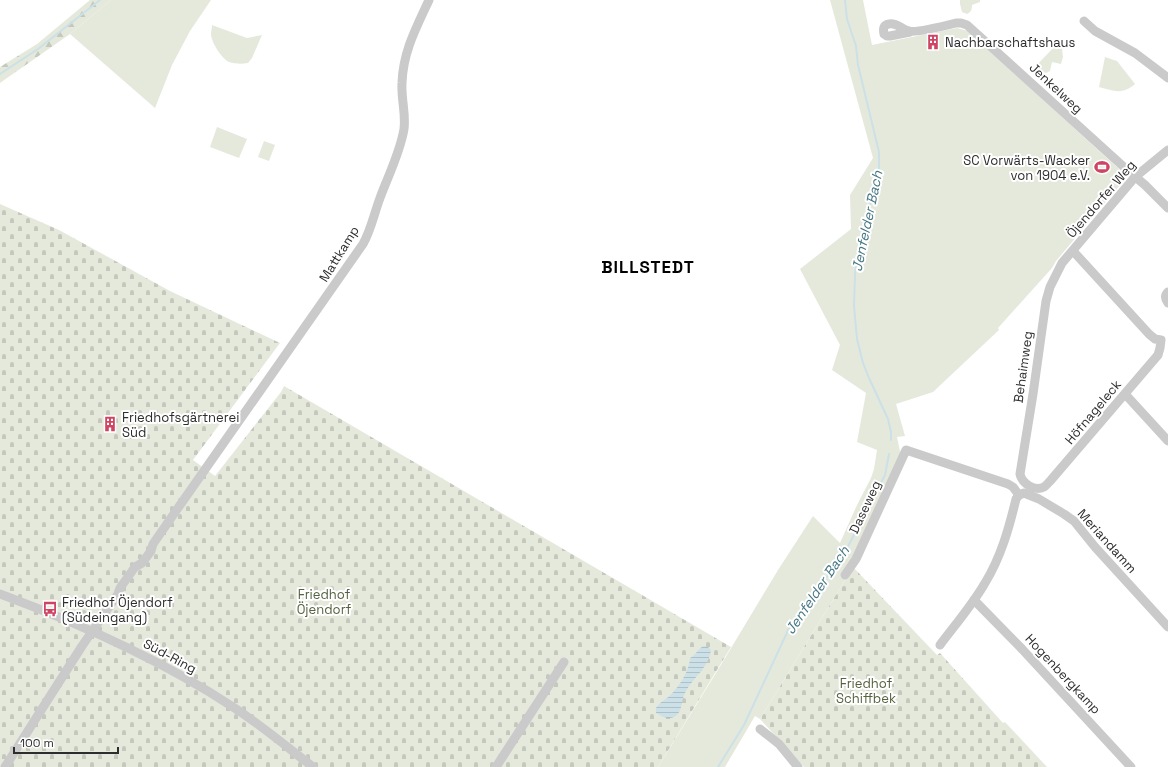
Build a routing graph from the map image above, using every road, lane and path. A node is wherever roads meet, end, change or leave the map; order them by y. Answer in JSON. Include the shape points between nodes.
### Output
{"nodes":[{"id":1,"x":429,"y":0,"type":"edge"},
{"id":2,"x":1084,"y":21,"type":"dead end"},
{"id":3,"x":910,"y":32,"type":"dead end"},
{"id":4,"x":1168,"y":78,"type":"edge"},
{"id":5,"x":1168,"y":150,"type":"edge"},
{"id":6,"x":1135,"y":177,"type":"junction"},
{"id":7,"x":1168,"y":208,"type":"edge"},
{"id":8,"x":1073,"y":251,"type":"junction"},
{"id":9,"x":1168,"y":292,"type":"edge"},
{"id":10,"x":1168,"y":303,"type":"edge"},
{"id":11,"x":1168,"y":333,"type":"edge"},
{"id":12,"x":1161,"y":340,"type":"junction"},
{"id":13,"x":1126,"y":394,"type":"junction"},
{"id":14,"x":1168,"y":441,"type":"edge"},
{"id":15,"x":906,"y":450,"type":"joint"},
{"id":16,"x":1032,"y":487,"type":"joint"},
{"id":17,"x":1019,"y":495,"type":"junction"},
{"id":18,"x":845,"y":575,"type":"dead end"},
{"id":19,"x":0,"y":594,"type":"edge"},
{"id":20,"x":974,"y":600,"type":"junction"},
{"id":21,"x":1168,"y":627,"type":"edge"},
{"id":22,"x":92,"y":631,"type":"junction"},
{"id":23,"x":940,"y":645,"type":"dead end"},
{"id":24,"x":564,"y":662,"type":"dead end"},
{"id":25,"x":760,"y":729,"type":"dead end"},
{"id":26,"x":5,"y":767,"type":"edge"},
{"id":27,"x":313,"y":767,"type":"edge"},
{"id":28,"x":496,"y":767,"type":"edge"},
{"id":29,"x":798,"y":767,"type":"edge"},
{"id":30,"x":1131,"y":767,"type":"edge"}],
"edges":[{"from":1,"to":22,"type":"street","name":"Mattkamp","via":[[405,56],[402,86],[405,116],[403,135],[367,238],[153,544],[151,551],[142,563],[135,567]]},
{"from":2,"to":4,"type":"street","via":[[1095,31],[1134,53]]},
{"from":3,"to":6,"type":"street","name":"Jenkelweg","via":[[956,23],[967,25]]},
{"from":5,"to":6,"type":"street","name":"Öjendorfer Weg"},
{"from":6,"to":7,"type":"street","name":"Jenkelweg"},
{"from":6,"to":8,"type":"street","name":"Öjendorfer Weg"},
{"from":8,"to":12,"type":"street","via":[[1149,334]]},
{"from":8,"to":16,"type":"street","name":"Behaimweg","via":[[1062,263],[1046,300],[1020,474],[1021,479]]},
{"from":9,"to":10,"type":"street","via":[[1165,298]]},
{"from":11,"to":12,"type":"street","name":"Höfnageleck"},
{"from":12,"to":13,"type":"street","name":"Höfnageleck","via":[[1158,355]]},
{"from":13,"to":14,"type":"street"},
{"from":13,"to":16,"type":"street","name":"Höfnageleck","via":[[1046,486]]},
{"from":15,"to":17,"type":"street","name":"Meriandamm","via":[[1008,484]]},
{"from":15,"to":18,"type":"street","name":"Daseweg","via":[[856,559]]},
{"from":17,"to":20,"type":"street","via":[[997,559]]},
{"from":17,"to":21,"type":"street","name":"Meriandamm","via":[[1029,494],[1074,521]]},
{"from":19,"to":22,"type":"street","name":"Süd-Ring"},
{"from":20,"to":23,"type":"street"},
{"from":20,"to":30,"type":"street","name":"Hogenbergkamp","via":[[1038,665]]},
{"from":22,"to":26,"type":"street","name":"Mattkamp"},
{"from":22,"to":27,"type":"street","name":"Süd-Ring","via":[[149,658],[234,707]]},
{"from":24,"to":28,"type":"street"},
{"from":25,"to":29,"type":"street","via":[[779,744]]}]}
